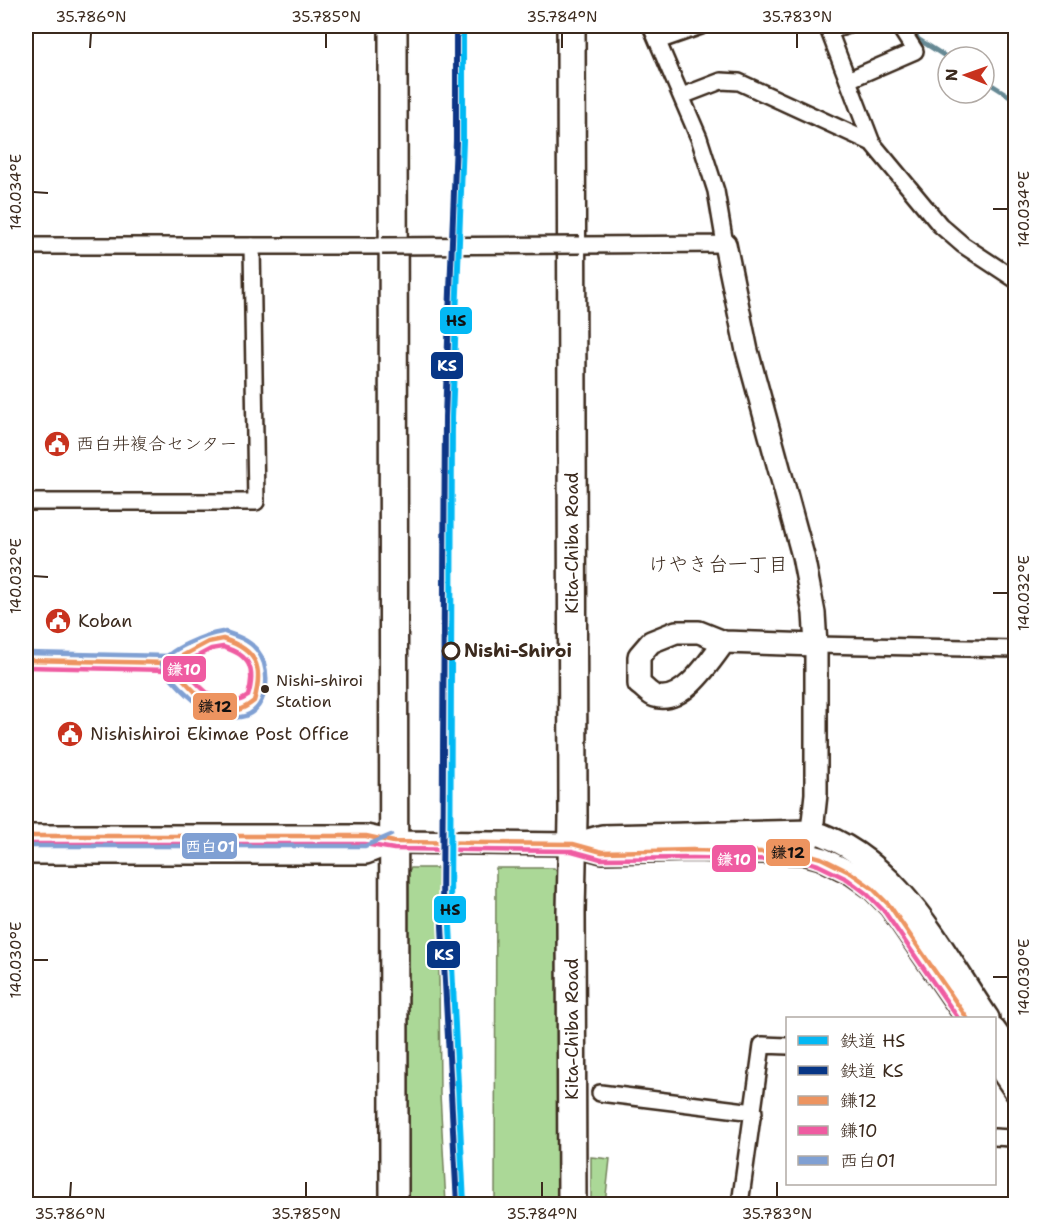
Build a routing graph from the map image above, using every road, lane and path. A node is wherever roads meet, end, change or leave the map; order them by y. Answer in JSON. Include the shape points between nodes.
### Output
{"nodes":[{"id":1,"x":393,"y":26,"type":"edge"},
{"id":2,"x":571,"y":26,"type":"edge"},
{"id":3,"x":651,"y":26,"type":"edge"},
{"id":4,"x":701,"y":26,"type":"edge"},
{"id":5,"x":846,"y":26,"type":"edge"},
{"id":6,"x":899,"y":26,"type":"edge"},
{"id":7,"x":828,"y":28,"type":"edge"},
{"id":8,"x":658,"y":41,"type":"junction"},
{"id":9,"x":848,"y":80,"type":"junction"},
{"id":10,"x":682,"y":96,"type":"junction"},
{"id":11,"x":872,"y":143,"type":"junction"},
{"id":12,"x":725,"y":244,"type":"junction"},
{"id":13,"x":26,"y":246,"type":"edge"},
{"id":14,"x":252,"y":246,"type":"junction"},
{"id":15,"x":1016,"y":280,"type":"edge"},
{"id":16,"x":26,"y":502,"type":"edge"},
{"id":17,"x":724,"y":642,"type":"dead end"},
{"id":18,"x":816,"y":645,"type":"junction"},
{"id":19,"x":1016,"y":649,"type":"edge"},
{"id":20,"x":812,"y":831,"type":"junction"},
{"id":21,"x":26,"y":836,"type":"edge"},
{"id":22,"x":400,"y":842,"type":"junction"},
{"id":23,"x":566,"y":844,"type":"junction"},
{"id":24,"x":26,"y":853,"type":"edge"},
{"id":25,"x":803,"y":853,"type":"junction"},
{"id":26,"x":966,"y":1017,"type":"edge"},
{"id":27,"x":987,"y":1017,"type":"edge"},
{"id":28,"x":996,"y":1032,"type":"edge"},
{"id":29,"x":786,"y":1046,"type":"edge"},
{"id":30,"x":1016,"y":1060,"type":"edge"},
{"id":31,"x":996,"y":1063,"type":"edge"},
{"id":32,"x":1016,"y":1092,"type":"edge"},
{"id":33,"x":600,"y":1093,"type":"dead end"},
{"id":34,"x":754,"y":1112,"type":"junction"},
{"id":35,"x":1016,"y":1135,"type":"edge"},
{"id":36,"x":996,"y":1137,"type":"edge"},
{"id":37,"x":394,"y":1204,"type":"edge"},
{"id":38,"x":572,"y":1204,"type":"edge"},
{"id":39,"x":740,"y":1204,"type":"edge"}],
"edges":[{"from":1,"to":22,"type":"highway"},
{"from":2,"to":23,"type":"highway","name":"Kita-Chiba Road"},
{"from":3,"to":8,"type":"street"},
{"from":4,"to":8,"type":"street"},
{"from":5,"to":7,"type":"street"},
{"from":6,"to":9,"type":"street","via":[[915,51]]},
{"from":7,"to":9,"type":"street"},
{"from":8,"to":10,"type":"street"},
{"from":9,"to":11,"type":"street"},
{"from":10,"to":11,"type":"street","via":[[721,81],[739,82]]},
{"from":10,"to":12,"type":"street","via":[[717,191]]},
{"from":11,"to":15,"type":"street","via":[[940,225]]},
{"from":12,"to":14,"type":"street","bridge":true},
{"from":12,"to":18,"type":"street","via":[[747,351],[810,585]]},
{"from":13,"to":14,"type":"street"},
{"from":14,"to":16,"type":"street","via":[[256,502]]},
{"from":17,"to":18,"type":"street"},
{"from":18,"to":19,"type":"street"},
{"from":18,"to":20,"type":"street","via":[[816,794]]},
{"from":20,"to":23,"type":"street","via":[[602,836]]},
{"from":20,"to":25,"type":"street"},
{"from":20,"to":27,"type":"street","via":[[859,854],[884,873],[914,906]]},
{"from":21,"to":22,"type":"street","via":[[366,836]]},
{"from":22,"to":23,"type":"street"},
{"from":22,"to":24,"type":"street","via":[[366,853]]},
{"from":22,"to":37,"type":"highway"},
{"from":23,"to":25,"type":"street","via":[[602,852]]},
{"from":23,"to":38,"type":"highway","name":"Kita-Chiba Road"},
{"from":25,"to":26,"type":"street","via":[[851,873],[890,906]]},
{"from":28,"to":30,"type":"street"},
{"from":29,"to":34,"type":"street","via":[[762,1046]]},
{"from":31,"to":32,"type":"street"},
{"from":33,"to":34,"type":"street"},
{"from":34,"to":39,"type":"street"},
{"from":35,"to":36,"type":"street"}]}
